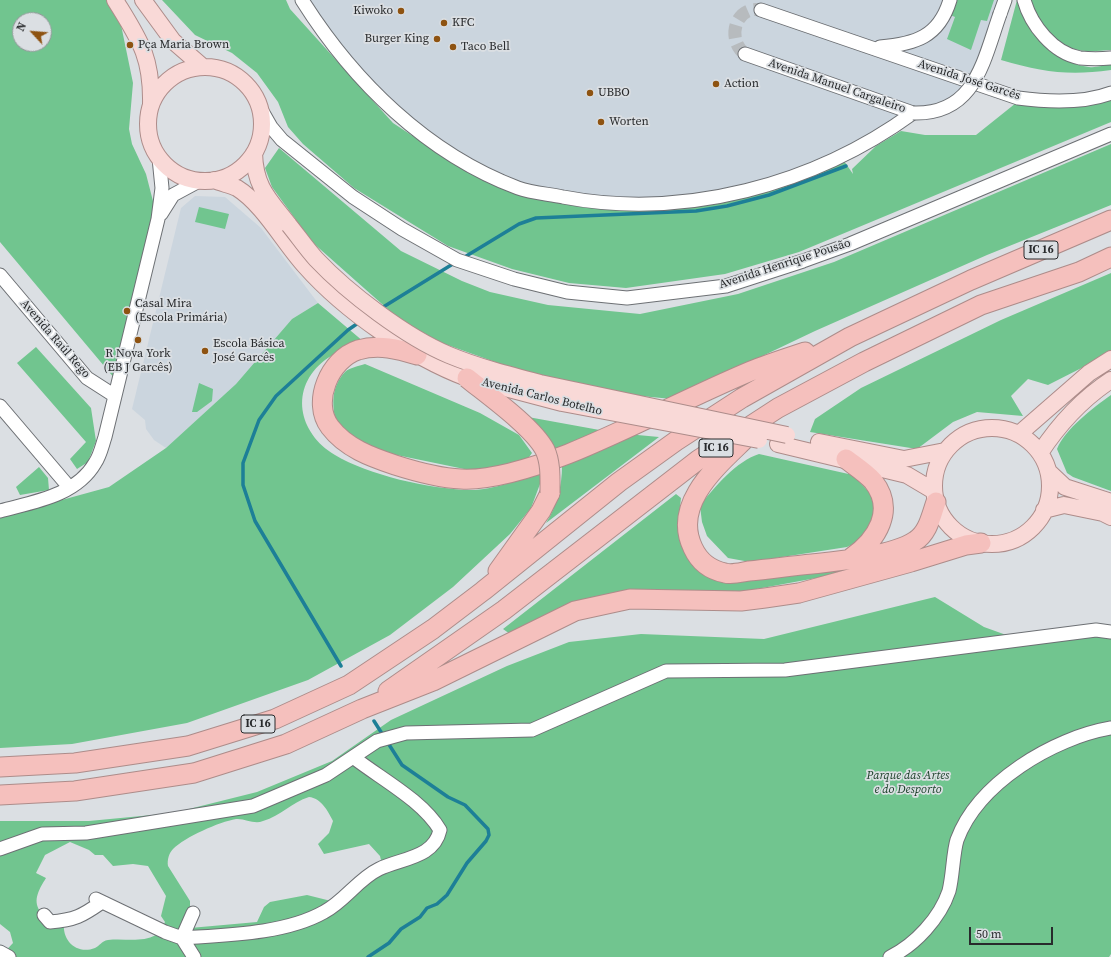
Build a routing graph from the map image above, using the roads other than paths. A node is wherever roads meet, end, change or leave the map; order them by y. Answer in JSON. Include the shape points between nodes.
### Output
{"nodes":[{"id":1,"x":115,"y":0,"type":"edge"},
{"id":2,"x":143,"y":0,"type":"edge"},
{"id":3,"x":302,"y":0,"type":"edge"},
{"id":4,"x":950,"y":0,"type":"edge"},
{"id":5,"x":1005,"y":0,"type":"edge"},
{"id":6,"x":1024,"y":0,"type":"edge"},
{"id":7,"x":761,"y":10,"type":"tunnel mouth"},
{"id":8,"x":876,"y":48,"type":"junction"},
{"id":9,"x":745,"y":54,"type":"tunnel mouth"},
{"id":10,"x":1111,"y":58,"type":"edge"},
{"id":11,"x":203,"y":67,"type":"junction"},
{"id":12,"x":1111,"y":93,"type":"edge"},
{"id":13,"x":151,"y":105,"type":"junction"},
{"id":14,"x":259,"y":106,"type":"junction"},
{"id":15,"x":913,"y":113,"type":"junction"},
{"id":16,"x":1111,"y":134,"type":"edge"},
{"id":17,"x":254,"y":153,"type":"junction"},
{"id":18,"x":159,"y":158,"type":"junction"},
{"id":19,"x":206,"y":181,"type":"junction"},
{"id":20,"x":158,"y":219,"type":"junction"},
{"id":21,"x":1111,"y":220,"type":"edge"},
{"id":22,"x":283,"y":228,"type":"junction"},
{"id":23,"x":1111,"y":257,"type":"edge"},
{"id":24,"x":0,"y":275,"type":"edge"},
{"id":25,"x":850,"y":336,"type":"junction"},
{"id":26,"x":417,"y":355,"type":"junction"},
{"id":27,"x":1111,"y":359,"type":"edge"},
{"id":28,"x":467,"y":378,"type":"junction"},
{"id":29,"x":1111,"y":380,"type":"edge"},
{"id":30,"x":115,"y":396,"type":"junction"},
{"id":31,"x":0,"y":406,"type":"edge"},
{"id":32,"x":778,"y":408,"type":"junction"},
{"id":33,"x":1019,"y":434,"type":"junction"},
{"id":34,"x":783,"y":440,"type":"junction"},
{"id":35,"x":945,"y":451,"type":"junction"},
{"id":36,"x":1040,"y":453,"type":"junction"},
{"id":37,"x":846,"y":459,"type":"junction"},
{"id":38,"x":1048,"y":471,"type":"junction"},
{"id":39,"x":69,"y":488,"type":"junction"},
{"id":40,"x":935,"y":497,"type":"junction"},
{"id":41,"x":1111,"y":502,"type":"edge"},
{"id":42,"x":0,"y":509,"type":"edge"},
{"id":43,"x":1044,"y":510,"type":"junction"},
{"id":44,"x":1111,"y":517,"type":"edge"},
{"id":45,"x":981,"y":543,"type":"junction"},
{"id":46,"x":848,"y":560,"type":"junction"},
{"id":47,"x":483,"y":592,"type":"junction"},
{"id":48,"x":1111,"y":632,"type":"edge"},
{"id":49,"x":362,"y":709,"type":"junction"},
{"id":50,"x":1111,"y":728,"type":"edge"},
{"id":51,"x":353,"y":757,"type":"junction"},
{"id":52,"x":0,"y":767,"type":"edge"},
{"id":53,"x":0,"y":795,"type":"edge"},
{"id":54,"x":0,"y":849,"type":"edge"},
{"id":55,"x":193,"y":913,"type":"dead end"},
{"id":56,"x":44,"y":915,"type":"dead end"},
{"id":57,"x":182,"y":938,"type":"junction"},
{"id":58,"x":0,"y":952,"type":"edge"},
{"id":59,"x":9,"y":957,"type":"edge"},
{"id":60,"x":194,"y":957,"type":"edge"},
{"id":61,"x":890,"y":957,"type":"edge"}],
"edges":[{"from":1,"to":13,"type":"main road","via":[[143,48],[150,76]]},
{"from":2,"to":11,"type":"main road","via":[[172,41]]},
{"from":3,"to":15,"type":"street","via":[[313,18],[364,82],[415,130],[473,167],[519,189],[578,200],[635,206],[685,202],[790,178],[866,144]]},
{"from":4,"to":8,"type":"street","name":"Avenida José Garcês","via":[[940,22],[922,38],[905,45]]},
{"from":5,"to":15,"type":"street","name":"Avenida Manuel Cargaleiro","bridge":true,"via":[[978,75],[963,96],[940,110]]},
{"from":6,"to":10,"type":"street","via":[[1027,12],[1036,27],[1062,50],[1078,57]]},
{"from":7,"to":8,"type":"street","name":"Avenida José Garcês"},
{"from":8,"to":12,"type":"street","name":"Avenida José Garcês","via":[[1018,98],[1043,102],[1065,101]]},
{"from":9,"to":15,"type":"street","name":"Avenida Manuel Cargaleiro"},
{"from":11,"to":13,"type":"main road","via":[[186,70],[171,78],[159,90]]},
{"from":11,"to":14,"type":"main road","via":[[221,69],[238,77],[251,90]]},
{"from":13,"to":18,"type":"main road","via":[[148,123],[150,141]]},
{"from":14,"to":16,"type":"street","name":"Avenida Henrique Pousão","via":[[271,128],[282,140],[353,197],[457,260],[514,279],[567,292],[627,298],[726,286],[850,244]]},
{"from":14,"to":17,"type":"main road","via":[[262,124],[260,139]]},
{"from":17,"to":19,"type":"main road","via":[[245,165],[230,175]]},
{"from":17,"to":22,"type":"main road","name":"Avenida Carlos Botelho","via":[[259,184]]},
{"from":18,"to":19,"type":"main road","via":[[185,178]]},
{"from":18,"to":20,"type":"street","via":[[162,188]]},
{"from":19,"to":20,"type":"street","via":[[173,195]]},
{"from":19,"to":22,"type":"main road","name":"Avenida Carlos Botelho","via":[[236,188],[251,198]]},
{"from":20,"to":30,"type":"street"},
{"from":21,"to":25,"type":"highway","number":"IC 16","via":[[971,280]]},
{"from":22,"to":26,"type":"main road","name":"Avenida Carlos Botelho","via":[[305,266],[335,295]]},
{"from":22,"to":34,"type":"main road","name":"Avenida Carlos Botelho","bridge":true,"via":[[354,293],[409,333],[448,354],[508,375]]},
{"from":23,"to":32,"type":"highway","number":"IC 16","via":[[1079,272],[981,306],[864,362]]},
{"from":24,"to":30,"type":"street","name":"Avenida Raúl Rego","via":[[87,378]]},
{"from":25,"to":26,"type":"highway","via":[[752,371],[604,439],[545,463],[506,474],[462,480],[425,474],[371,457],[338,438],[327,422],[321,402],[328,379],[340,361],[358,350],[380,346]]},
{"from":25,"to":47,"type":"highway","number":"IC 16","via":[[742,398],[676,441],[619,482]]},
{"from":26,"to":28,"type":"main road","name":"Avenida Carlos Botelho"},
{"from":27,"to":33,"type":"main road","via":[[1089,373]]},
{"from":28,"to":34,"type":"main road","name":"Avenida Carlos Botelho","bridge":true,"via":[[569,405]]},
{"from":28,"to":47,"type":"highway","bridge":true,"via":[[538,440],[545,451],[551,472],[550,493],[541,511]]},
{"from":29,"to":36,"type":"main road","via":[[1071,413]]},
{"from":30,"to":39,"type":"street","via":[[95,464]]},
{"from":31,"to":39,"type":"street"},
{"from":32,"to":46,"type":"highway","via":[[716,467],[700,487],[690,507],[688,530],[691,543],[698,558],[706,565],[725,573]]},
{"from":32,"to":49,"type":"highway","number":"IC 16","via":[[698,460],[504,610]]},
{"from":33,"to":35,"type":"main road","via":[[998,428],[984,428],[968,432]]},
{"from":33,"to":36,"type":"main road","via":[[1031,442]]},
{"from":34,"to":35,"type":"main road","name":"Avenida Carlos Botelho","via":[[904,459]]},
{"from":34,"to":37,"type":"main road","name":"Avenida Carlos Botelho"},
{"from":35,"to":40,"type":"main road","via":[[939,460],[934,477]]},
{"from":36,"to":38,"type":"main road"},
{"from":37,"to":40,"type":"main road","name":"Avenida Carlos Botelho","via":[[907,475]]},
{"from":37,"to":46,"type":"highway","via":[[873,481],[884,511],[878,532],[863,550]]},
{"from":38,"to":41,"type":"main road","via":[[1065,487]]},
{"from":38,"to":43,"type":"main road","via":[[1050,491]]},
{"from":39,"to":42,"type":"street","via":[[52,497]]},
{"from":40,"to":45,"type":"main road","via":[[941,515],[950,527],[968,539]]},
{"from":40,"to":46,"type":"highway","via":[[926,530],[915,541],[901,548]]},
{"from":43,"to":44,"type":"main road","via":[[1064,506],[1103,513]]},
{"from":43,"to":45,"type":"main road","via":[[1034,526],[1023,535],[998,544]]},
{"from":45,"to":49,"type":"highway","via":[[966,545],[799,593],[741,601],[630,599],[574,611],[433,682]]},
{"from":47,"to":52,"type":"highway","number":"IC 16","via":[[349,685],[275,719],[188,746],[75,763]]},
{"from":48,"to":51,"type":"street","via":[[1096,630],[785,670],[666,671],[532,730],[406,733],[377,741]]},
{"from":49,"to":53,"type":"highway","number":"IC 16","via":[[286,744],[194,773],[75,791]]},
{"from":50,"to":61,"type":"street","via":[[1040,754],[1000,781],[979,801],[957,841],[948,892],[939,911],[921,934]]},
{"from":51,"to":54,"type":"street","via":[[326,776],[253,806],[86,833],[42,834]]},
{"from":51,"to":57,"type":"street","via":[[415,802],[433,819],[440,830],[438,841],[425,852],[378,869],[326,912],[301,923],[237,935]]},
{"from":55,"to":57,"type":"street"},
{"from":56,"to":57,"type":"street","via":[[50,922],[70,920],[86,913],[99,900]]},
{"from":57,"to":60,"type":"street"},
{"from":58,"to":59,"type":"street"}]}
